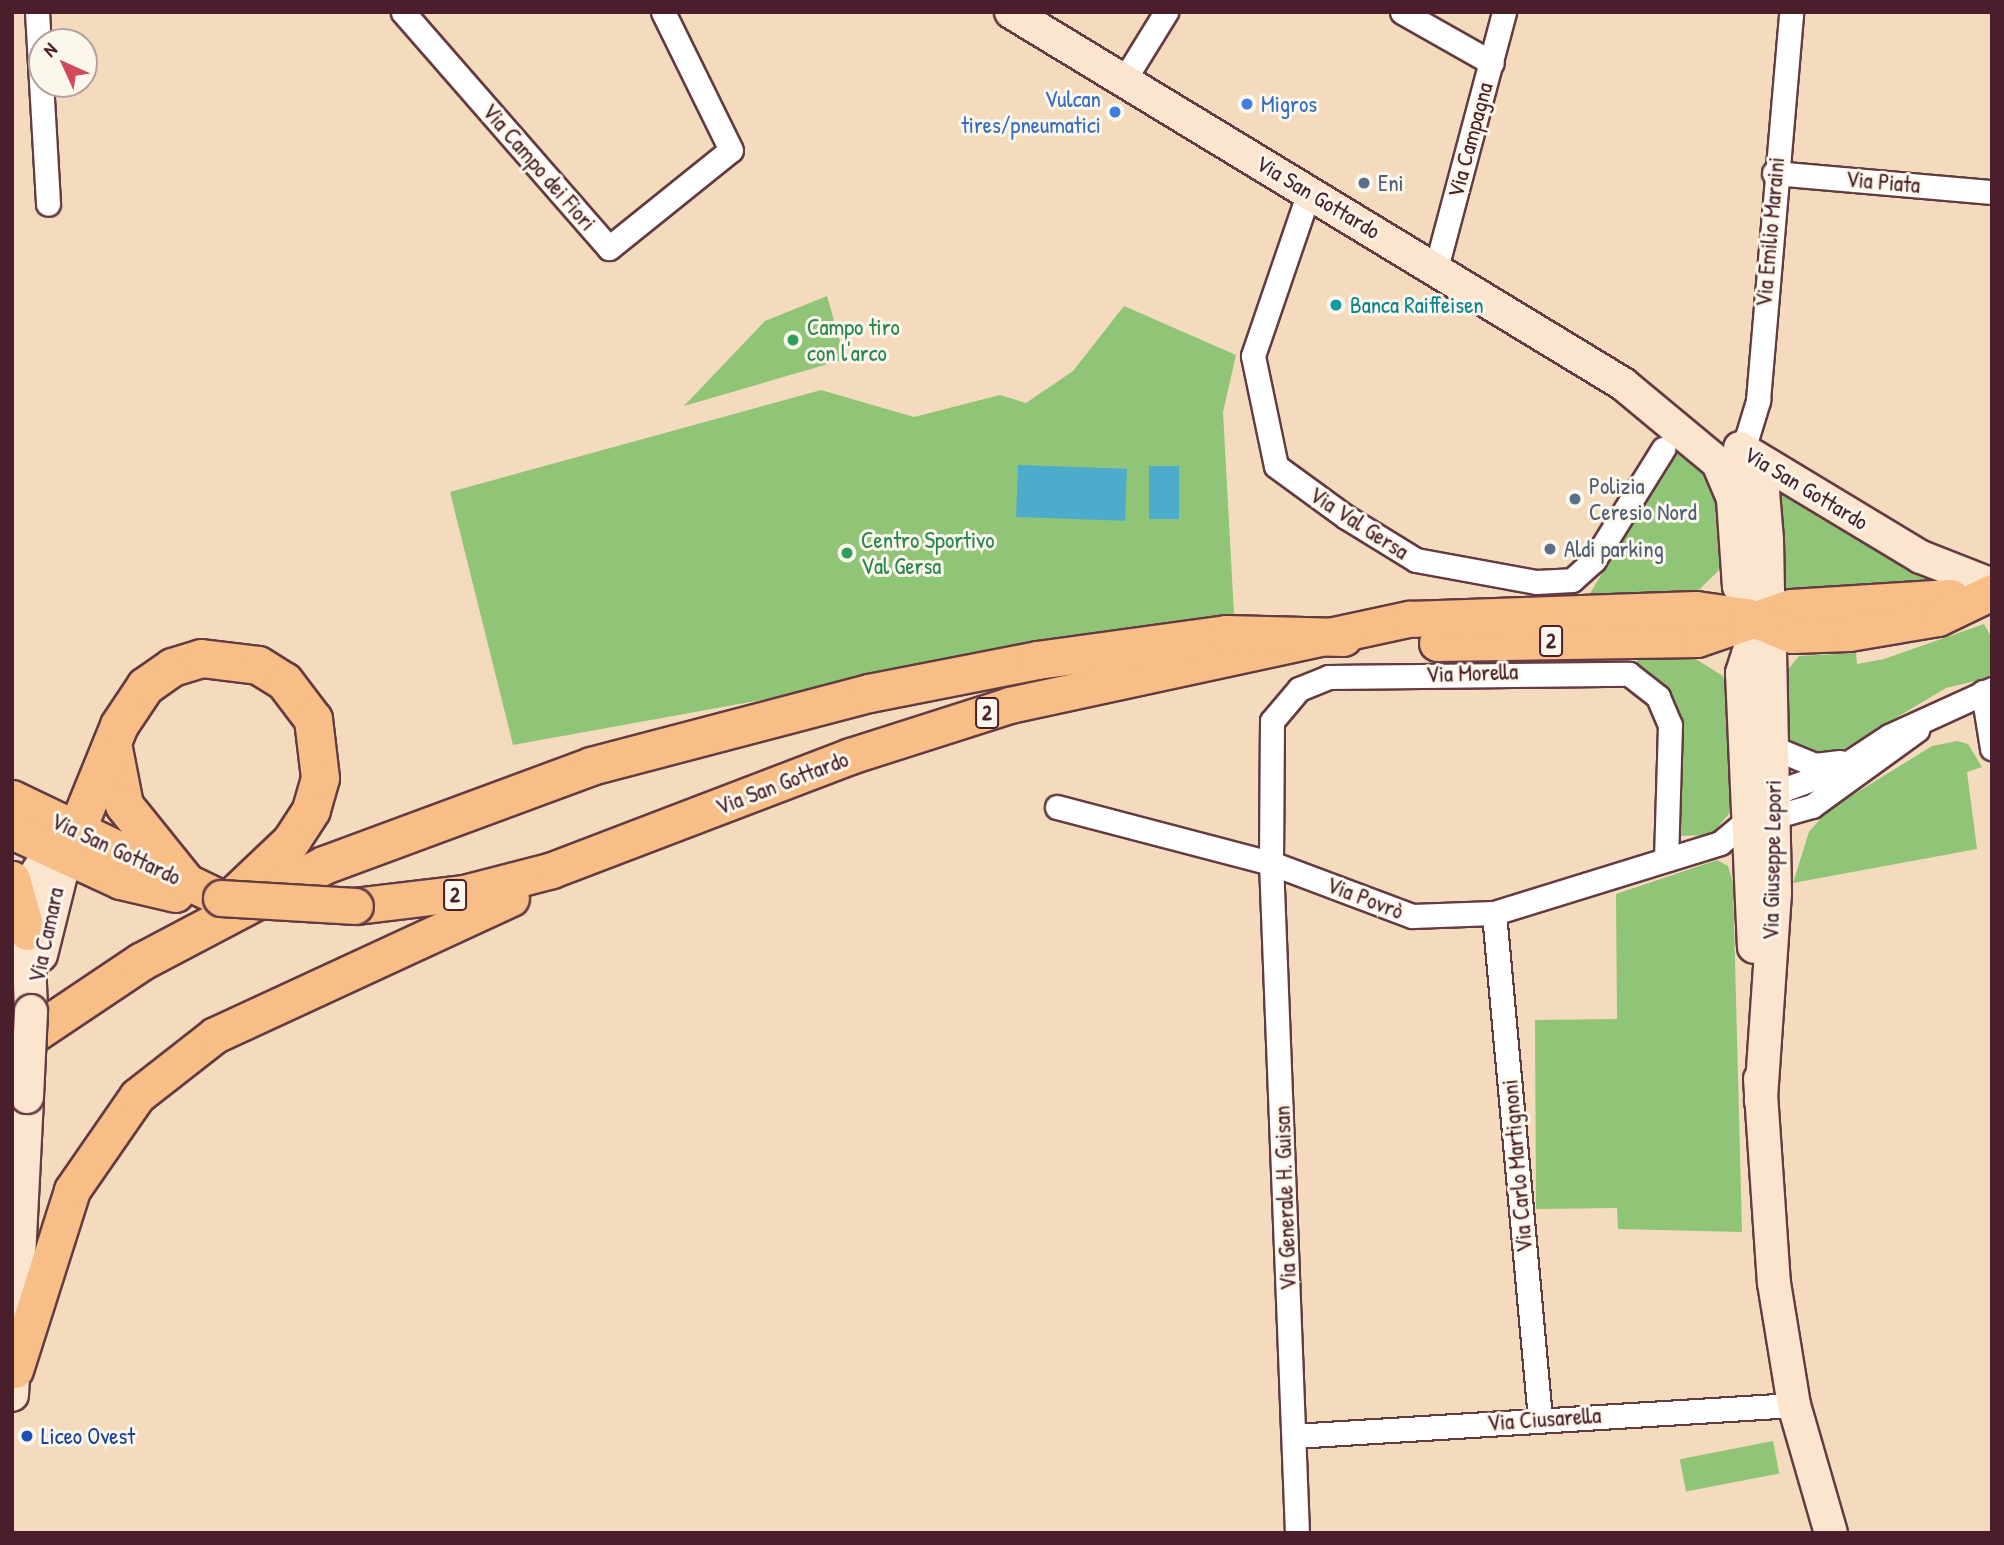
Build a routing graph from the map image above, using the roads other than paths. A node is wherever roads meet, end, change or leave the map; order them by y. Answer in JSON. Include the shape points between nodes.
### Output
{"nodes":[{"id":1,"x":37,"y":12,"type":"edge"},
{"id":2,"x":403,"y":12,"type":"edge"},
{"id":3,"x":663,"y":12,"type":"edge"},
{"id":4,"x":1012,"y":12,"type":"edge"},
{"id":5,"x":1166,"y":12,"type":"edge"},
{"id":6,"x":1402,"y":12,"type":"edge"},
{"id":7,"x":1504,"y":12,"type":"edge"},
{"id":8,"x":1791,"y":12,"type":"edge"},
{"id":9,"x":1492,"y":62,"type":"junction"},
{"id":10,"x":1124,"y":80,"type":"junction"},
{"id":11,"x":1774,"y":173,"type":"junction"},
{"id":12,"x":1309,"y":192,"type":"junction"},
{"id":13,"x":1992,"y":192,"type":"edge"},
{"id":14,"x":48,"y":204,"type":"dead end"},
{"id":15,"x":1436,"y":268,"type":"junction"},
{"id":16,"x":1623,"y":384,"type":"junction"},
{"id":17,"x":1740,"y":448,"type":"junction"},
{"id":18,"x":1662,"y":449,"type":"dead end"},
{"id":19,"x":1726,"y":477,"type":"junction"},
{"id":20,"x":1984,"y":592,"type":"edge"},
{"id":21,"x":1757,"y":622,"type":"junction"},
{"id":22,"x":1343,"y":637,"type":"junction"},
{"id":23,"x":1987,"y":691,"type":"edge"},
{"id":24,"x":1928,"y":719,"type":"junction"},
{"id":25,"x":111,"y":743,"type":"junction"},
{"id":26,"x":1774,"y":748,"type":"junction"},
{"id":27,"x":1992,"y":748,"type":"edge"},
{"id":28,"x":1850,"y":759,"type":"junction"},
{"id":29,"x":12,"y":798,"type":"edge"},
{"id":30,"x":1057,"y":807,"type":"dead end"},
{"id":31,"x":1766,"y":813,"type":"junction"},
{"id":32,"x":12,"y":831,"type":"edge"},
{"id":33,"x":645,"y":838,"type":"junction"},
{"id":34,"x":64,"y":848,"type":"junction"},
{"id":35,"x":1666,"y":859,"type":"junction"},
{"id":36,"x":1271,"y":863,"type":"junction"},
{"id":37,"x":12,"y":879,"type":"edge"},
{"id":38,"x":186,"y":882,"type":"junction"},
{"id":39,"x":221,"y":898,"type":"junction"},
{"id":40,"x":1494,"y":913,"type":"junction"},
{"id":41,"x":197,"y":929,"type":"junction"},
{"id":42,"x":27,"y":932,"type":"junction"},
{"id":43,"x":31,"y":1012,"type":"junction"},
{"id":44,"x":12,"y":1048,"type":"edge"},
{"id":45,"x":14,"y":1382,"type":"edge"},
{"id":46,"x":1794,"y":1405,"type":"junction"},
{"id":47,"x":1540,"y":1418,"type":"junction"},
{"id":48,"x":1294,"y":1436,"type":"junction"},
{"id":49,"x":1297,"y":1533,"type":"edge"},
{"id":50,"x":1831,"y":1533,"type":"edge"}],
"edges":[{"from":1,"to":14,"type":"street"},
{"from":2,"to":3,"type":"street","name":"Via Campo dei Fiori","via":[[609,248],[731,150]]},
{"from":4,"to":10,"type":"main road","name":"Via San Gottardo"},
{"from":5,"to":10,"type":"street"},
{"from":6,"to":9,"type":"street"},
{"from":7,"to":9,"type":"street","name":"Via Campagna"},
{"from":8,"to":11,"type":"street","name":"Via Emilio Maraini"},
{"from":9,"to":15,"type":"street","name":"Via Campagna"},
{"from":10,"to":12,"type":"main road","name":"Via San Gottardo"},
{"from":11,"to":13,"type":"street","name":"Via Piata"},
{"from":11,"to":17,"type":"street","name":"Via Emilio Maraini","via":[[1758,400]]},
{"from":12,"to":15,"type":"main road","name":"Via San Gottardo"},
{"from":12,"to":18,"type":"street","name":"Via Val Gersa","via":[[1253,356],[1276,466],[1346,517],[1416,560],[1536,582],[1572,580],[1594,560]]},
{"from":15,"to":16,"type":"main road","name":"Via San Gottardo"},
{"from":16,"to":17,"type":"main road","name":"Via San Gottardo","via":[[1681,410]]},
{"from":16,"to":19,"type":"main road","name":"Via San Gottardo","via":[[1703,446]]},
{"from":17,"to":19,"type":"street","name":"Via Emilio Maraini"},
{"from":17,"to":20,"type":"main road","name":"Via San Gottardo"},
{"from":17,"to":21,"type":"main road","name":"Via Giuseppe Lepori","via":[[1757,473],[1765,508],[1768,591]]},
{"from":19,"to":21,"type":"main road","name":"Via San Gottardo","via":[[1736,513],[1739,586]]},
{"from":20,"to":21,"type":"main road","name":"Via San Gottardo","via":[[1791,607]]},
{"from":21,"to":22,"type":"main road","name":"Via San Gottardo","number":"2","via":[[1696,609],[1532,612],[1409,620]]},
{"from":21,"to":26,"type":"main road","name":"Via Giuseppe Lepori","via":[[1770,651]]},
{"from":21,"to":31,"type":"main road","name":"Via Giuseppe Lepori","via":[[1742,673]]},
{"from":22,"to":33,"type":"main road","name":"Via San Gottardo","number":"2","via":[[1010,705],[850,756]]},
{"from":22,"to":41,"type":"highway","via":[[1226,634],[1169,640],[869,693],[511,792],[324,865]]},
{"from":23,"to":24,"type":"street"},
{"from":23,"to":27,"type":"street"},
{"from":24,"to":28,"type":"street"},
{"from":24,"to":31,"type":"street","via":[[1894,752],[1812,806]]},
{"from":25,"to":34,"type":"highway"},
{"from":25,"to":38,"type":"highway","via":[[127,812]]},
{"from":25,"to":41,"type":"highway","via":[[145,686],[172,667],[201,658],[244,660],[271,671],[313,719],[322,764],[311,810],[290,842]]},
{"from":26,"to":28,"type":"street","via":[[1815,765]]},
{"from":26,"to":31,"type":"main road","name":"Via Giuseppe Lepori"},
{"from":28,"to":31,"type":"street"},
{"from":29,"to":34,"type":"main road","name":"Via San Gottardo","number":"2"},
{"from":30,"to":36,"type":"street","name":"Via Povrò"},
{"from":31,"to":35,"type":"street","name":"Via Povrò","via":[[1720,843]]},
{"from":31,"to":46,"type":"main road","name":"Via Giuseppe Lepori","via":[[1761,1101],[1774,1283]]},
{"from":32,"to":34,"type":"main road","name":"Via San Gottardo","number":"2"},
{"from":33,"to":39,"type":"main road","name":"Via San Gottardo","number":"2","bridge":true,"via":[[464,893],[355,906]]},
{"from":33,"to":45,"type":"main road","via":[[280,1002],[215,1035],[163,1073],[116,1120],[72,1190]]},
{"from":34,"to":38,"type":"main road","name":"Via San Gottardo","number":"2"},
{"from":34,"to":39,"type":"main road","name":"Via San Gottardo","number":"2","via":[[152,890]]},
{"from":34,"to":42,"type":"main road","name":"Via Camara","via":[[32,880]]},
{"from":34,"to":43,"type":"main road","name":"Via Camara"},
{"from":35,"to":36,"type":"street","name":"Via Morella","via":[[1670,725],[1658,697],[1629,674],[1611,670],[1328,677],[1299,689],[1268,732]]},
{"from":35,"to":40,"type":"street","name":"Via Povrò"},
{"from":36,"to":40,"type":"street","name":"Via Povrò","via":[[1412,916]]},
{"from":36,"to":48,"type":"street","name":"Via Generale H. Guisan"},
{"from":37,"to":42,"type":"main road"},
{"from":38,"to":39,"type":"main road","name":"Via San Gottardo","number":"2"},
{"from":40,"to":47,"type":"street","name":"Via Carlo Martignoni"},
{"from":41,"to":44,"type":"highway"},
{"from":42,"to":43,"type":"main road","name":"Via Camara"},
{"from":43,"to":45,"type":"main road","name":"Via Camara","bridge":true},
{"from":46,"to":47,"type":"street","name":"Via Ciusarella"},
{"from":46,"to":50,"type":"main road","name":"Via Giuseppe Lepori"},
{"from":47,"to":48,"type":"street","name":"Via Ciusarella"},
{"from":48,"to":49,"type":"street","name":"Via Generale H. Guisan"}]}
